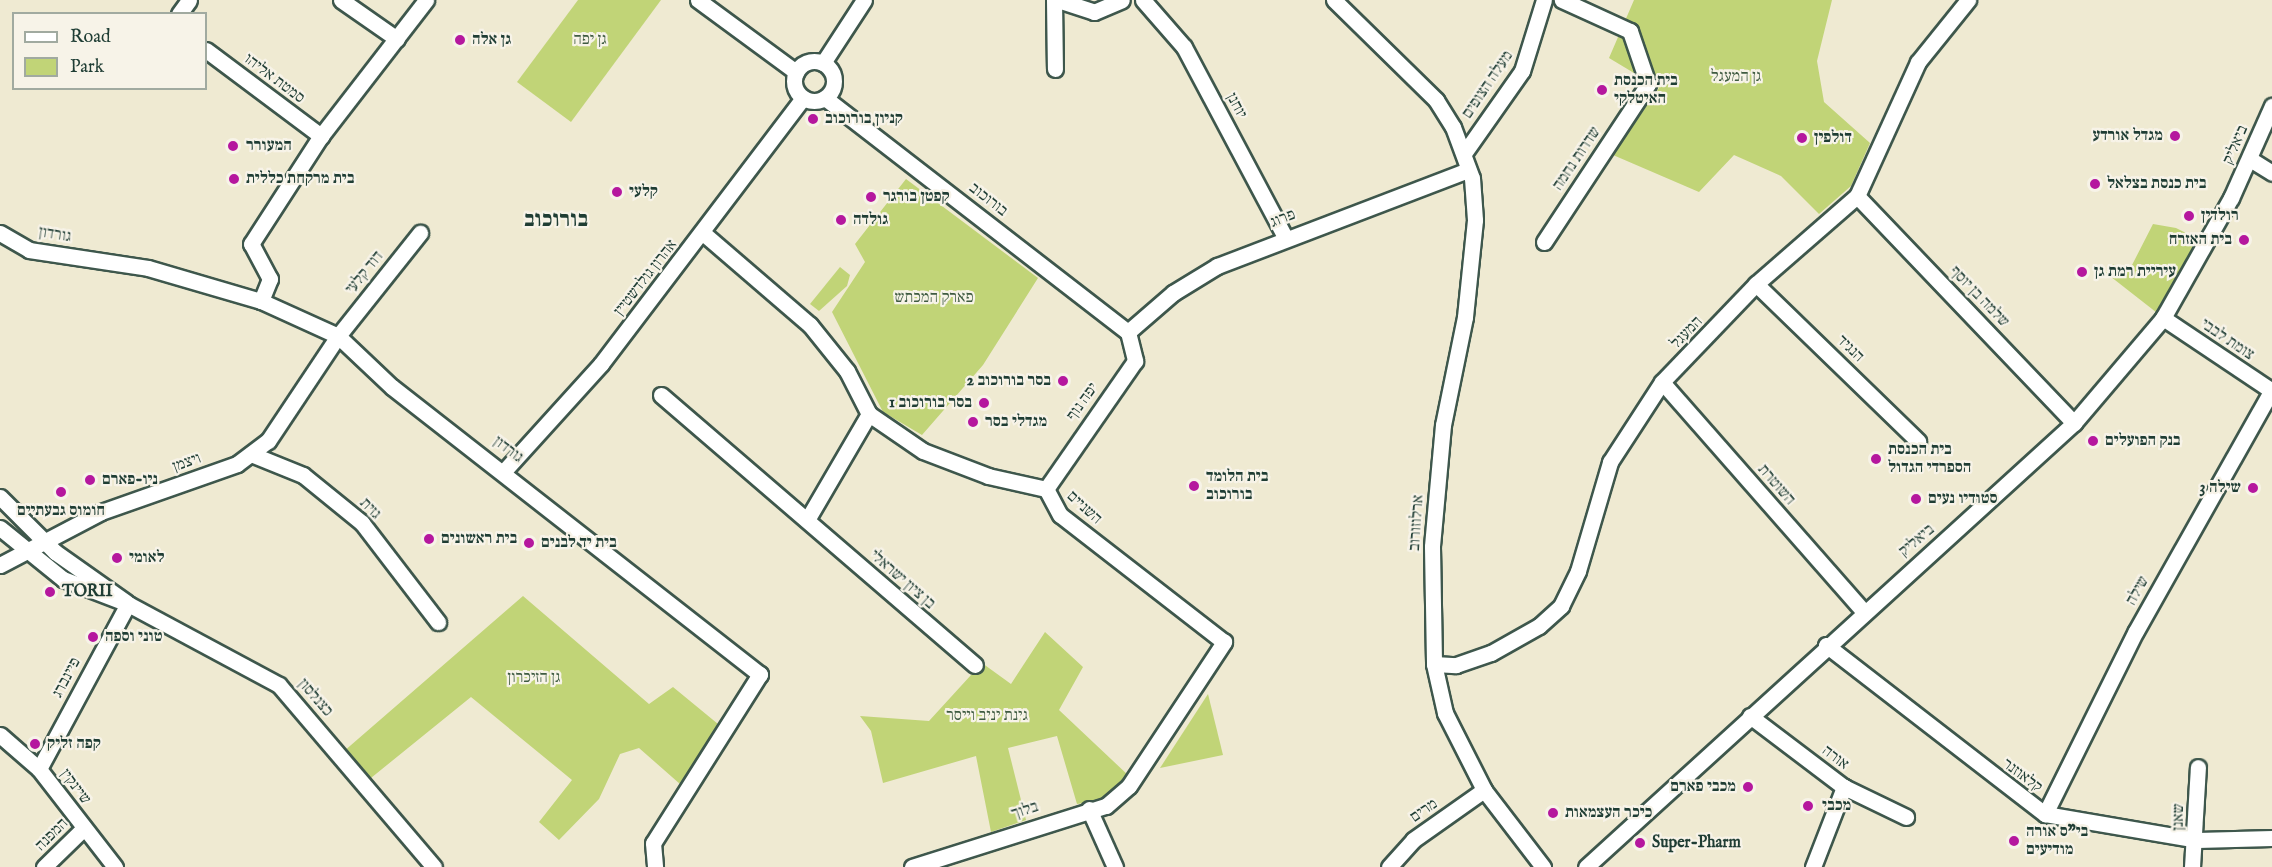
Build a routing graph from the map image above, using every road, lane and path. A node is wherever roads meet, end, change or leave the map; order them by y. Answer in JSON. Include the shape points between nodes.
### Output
{"nodes":[{"id":1,"x":342,"y":0,"type":"edge"},
{"id":2,"x":426,"y":0,"type":"edge"},
{"id":3,"x":698,"y":0,"type":"edge"},
{"id":4,"x":864,"y":0,"type":"edge"},
{"id":5,"x":1056,"y":0,"type":"edge"},
{"id":6,"x":1122,"y":0,"type":"edge"},
{"id":7,"x":1143,"y":0,"type":"edge"},
{"id":8,"x":1334,"y":0,"type":"edge"},
{"id":9,"x":1544,"y":0,"type":"edge"},
{"id":10,"x":1562,"y":0,"type":"edge"},
{"id":11,"x":1968,"y":0,"type":"edge"},
{"id":12,"x":397,"y":39,"type":"junction"},
{"id":13,"x":207,"y":51,"type":"edge"},
{"id":14,"x":823,"y":63,"type":"junction"},
{"id":15,"x":1055,"y":69,"type":"dead end"},
{"id":16,"x":796,"y":72,"type":"junction"},
{"id":17,"x":803,"y":98,"type":"junction"},
{"id":18,"x":825,"y":98,"type":"junction"},
{"id":19,"x":2272,"y":106,"type":"edge"},
{"id":20,"x":321,"y":136,"type":"junction"},
{"id":21,"x":1465,"y":152,"type":"junction"},
{"id":22,"x":2253,"y":155,"type":"junction"},
{"id":23,"x":2272,"y":160,"type":"edge"},
{"id":24,"x":1468,"y":170,"type":"junction"},
{"id":25,"x":2272,"y":173,"type":"edge"},
{"id":26,"x":1857,"y":196,"type":"junction"},
{"id":27,"x":0,"y":233,"type":"edge"},
{"id":28,"x":420,"y":233,"type":"dead end"},
{"id":29,"x":704,"y":233,"type":"junction"},
{"id":30,"x":1285,"y":237,"type":"junction"},
{"id":31,"x":1544,"y":242,"type":"dead end"},
{"id":32,"x":1756,"y":284,"type":"junction"},
{"id":33,"x":261,"y":302,"type":"junction"},
{"id":34,"x":2163,"y":318,"type":"junction"},
{"id":35,"x":1128,"y":332,"type":"junction"},
{"id":36,"x":338,"y":336,"type":"junction"},
{"id":37,"x":1662,"y":382,"type":"junction"},
{"id":38,"x":2272,"y":391,"type":"edge"},
{"id":39,"x":661,"y":395,"type":"dead end"},
{"id":40,"x":869,"y":414,"type":"junction"},
{"id":41,"x":2074,"y":423,"type":"junction"},
{"id":42,"x":1918,"y":441,"type":"dead end"},
{"id":43,"x":251,"y":454,"type":"junction"},
{"id":44,"x":505,"y":470,"type":"junction"},
{"id":45,"x":1046,"y":489,"type":"junction"},
{"id":46,"x":0,"y":497,"type":"edge"},
{"id":47,"x":807,"y":520,"type":"junction"},
{"id":48,"x":0,"y":528,"type":"edge"},
{"id":49,"x":42,"y":541,"type":"junction"},
{"id":50,"x":22,"y":552,"type":"junction"},
{"id":51,"x":0,"y":565,"type":"edge"},
{"id":52,"x":128,"y":604,"type":"junction"},
{"id":53,"x":1863,"y":611,"type":"junction"},
{"id":54,"x":438,"y":622,"type":"dead end"},
{"id":55,"x":1826,"y":645,"type":"junction"},
{"id":56,"x":1434,"y":664,"type":"junction"},
{"id":57,"x":975,"y":665,"type":"dead end"},
{"id":58,"x":1750,"y":716,"type":"junction"},
{"id":59,"x":0,"y":735,"type":"edge"},
{"id":60,"x":2198,"y":767,"type":"dead end"},
{"id":61,"x":39,"y":769,"type":"junction"},
{"id":62,"x":1844,"y":787,"type":"junction"},
{"id":63,"x":1487,"y":795,"type":"junction"},
{"id":64,"x":1089,"y":809,"type":"junction"},
{"id":65,"x":2045,"y":814,"type":"junction"},
{"id":66,"x":1906,"y":817,"type":"dead end"},
{"id":67,"x":84,"y":828,"type":"junction"},
{"id":68,"x":2272,"y":838,"type":"edge"},
{"id":69,"x":2197,"y":840,"type":"junction"},
{"id":70,"x":44,"y":867,"type":"edge"},
{"id":71,"x":115,"y":867,"type":"edge"},
{"id":72,"x":434,"y":867,"type":"edge"},
{"id":73,"x":655,"y":867,"type":"edge"},
{"id":74,"x":912,"y":867,"type":"edge"},
{"id":75,"x":1115,"y":867,"type":"edge"},
{"id":76,"x":1389,"y":867,"type":"edge"},
{"id":77,"x":1531,"y":867,"type":"edge"},
{"id":78,"x":1543,"y":867,"type":"edge"},
{"id":79,"x":1586,"y":867,"type":"edge"},
{"id":80,"x":1813,"y":867,"type":"edge"},
{"id":81,"x":2192,"y":867,"type":"edge"}],
"edges":[{"from":1,"to":12,"type":"street"},
{"from":2,"to":12,"type":"street"},
{"from":3,"to":16,"type":"street"},
{"from":4,"to":14,"type":"street"},
{"from":5,"to":6,"type":"street","via":[[1094,12]]},
{"from":5,"to":15,"type":"street"},
{"from":7,"to":30,"type":"street","name":"יוחנן","via":[[1184,47]]},
{"from":8,"to":21,"type":"street","name":"ארלוזורוב","via":[[1424,86]]},
{"from":9,"to":21,"type":"street","name":"מעלה הצופים","via":[[1522,71]]},
{"from":10,"to":31,"type":"street","name":"שדרות נחמה","via":[[1630,32],[1648,84]]},
{"from":11,"to":26,"type":"street","name":"המעגל","via":[[1918,62]]},
{"from":12,"to":20,"type":"street"},
{"from":13,"to":20,"type":"street","name":"סמטת אליהו"},
{"from":14,"to":16,"type":"street","via":[[808,62]]},
{"from":14,"to":18,"type":"street","via":[[834,80]]},
{"from":16,"to":17,"type":"street","via":[[794,83]]},
{"from":17,"to":18,"type":"street"},
{"from":17,"to":29,"type":"street","name":"אהרון גולדשטיין"},
{"from":18,"to":35,"type":"street","name":"בורוכוב"},
{"from":19,"to":22,"type":"street","name":"ביאליק"},
{"from":20,"to":33,"type":"street","via":[[251,244],[270,279]]},
{"from":21,"to":24,"type":"street","name":"ארלוזורוב"},
{"from":22,"to":23,"type":"street"},
{"from":22,"to":25,"type":"street"},
{"from":22,"to":34,"type":"street","name":"ביאליק"},
{"from":24,"to":30,"type":"street","name":"פרוג"},
{"from":24,"to":56,"type":"street","name":"ארלוזורוב","via":[[1476,198],[1466,317],[1443,425],[1434,525]]},
{"from":26,"to":32,"type":"street","name":"המעגל"},
{"from":26,"to":41,"type":"street","name":"שלמה בן יוסף"},
{"from":27,"to":33,"type":"street","name":"גורדון","via":[[29,250],[148,268]]},
{"from":28,"to":36,"type":"street","name":"דוד קלעי"},
{"from":29,"to":40,"type":"street","name":"השניים","via":[[810,325],[847,371]]},
{"from":29,"to":44,"type":"street","name":"אהרון גולדשטיין","via":[[601,364]]},
{"from":30,"to":35,"type":"street","name":"פרוג","via":[[1173,292]]},
{"from":32,"to":37,"type":"street","name":"המעגל"},
{"from":32,"to":42,"type":"street","name":"הנגיד"},
{"from":33,"to":36,"type":"street","name":"גורדון"},
{"from":34,"to":38,"type":"street","name":"צומת לבבי"},
{"from":34,"to":41,"type":"street","name":"ביאליק"},
{"from":35,"to":45,"type":"street","name":"יפה נוף","via":[[1135,361]]},
{"from":36,"to":43,"type":"street","name":"ויצמן","via":[[268,441]]},
{"from":36,"to":44,"type":"street","name":"גורדון","via":[[392,387]]},
{"from":37,"to":53,"type":"street","name":"השוטרת"},
{"from":37,"to":56,"type":"street","name":"המעגל","via":[[1610,462],[1578,571],[1561,606],[1539,626],[1491,653],[1456,665]]},
{"from":38,"to":65,"type":"street","name":"שילה","via":[[2136,631]]},
{"from":39,"to":47,"type":"street","name":"בן ציון ישראלי"},
{"from":40,"to":45,"type":"street","name":"השניים","via":[[923,451],[988,476]]},
{"from":40,"to":47,"type":"street"},
{"from":41,"to":53,"type":"street","name":"ביאליק"},
{"from":43,"to":49,"type":"street","name":"ויצמן","via":[[237,464],[101,512]]},
{"from":43,"to":54,"type":"street","name":"גזית","via":[[303,475],[362,523]]},
{"from":44,"to":73,"type":"street","name":"גורדון","via":[[760,674],[653,843]]},
{"from":45,"to":64,"type":"street","name":"השניים","via":[[1060,515],[1224,642],[1129,786],[1106,806]]},
{"from":46,"to":49,"type":"street","name":"כצנלסון"},
{"from":47,"to":57,"type":"street","name":"בן ציון ישראלי"},
{"from":48,"to":50,"type":"street","name":"כצנלסון"},
{"from":49,"to":50,"type":"street","name":"ויצמן"},
{"from":49,"to":52,"type":"street","name":"כצנלסון"},
{"from":50,"to":51,"type":"street","name":"ויצמן"},
{"from":50,"to":52,"type":"street","name":"כצנלסון","via":[[63,579]]},
{"from":52,"to":61,"type":"street","name":"פיינברג"},
{"from":52,"to":72,"type":"street","name":"כצנלסון","via":[[279,685]]},
{"from":53,"to":55,"type":"street","name":"ביאליק"},
{"from":55,"to":58,"type":"street","name":"ביאליק"},
{"from":55,"to":65,"type":"street","name":"קלאוזנר"},
{"from":56,"to":63,"type":"street","name":"ארלוזורוב","via":[[1445,713]]},
{"from":58,"to":62,"type":"street","name":"אורה"},
{"from":58,"to":79,"type":"street","name":"ביאליק"},
{"from":59,"to":61,"type":"street","name":"שיינקין"},
{"from":60,"to":69,"type":"street","name":"שאנן"},
{"from":61,"to":67,"type":"street","name":"שיינקין"},
{"from":62,"to":66,"type":"street","name":"אורה"},
{"from":62,"to":80,"type":"street"},
{"from":63,"to":76,"type":"street","name":"מרים","via":[[1413,840]]},
{"from":63,"to":77,"type":"street","name":"ארלוזורוב","via":[[1498,824]]},
{"from":63,"to":78,"type":"street","name":"ארלוזורוב"},
{"from":64,"to":74,"type":"street","name":"בלוך"},
{"from":64,"to":75,"type":"street"},
{"from":65,"to":69,"type":"street","name":"קלאוזנר"},
{"from":67,"to":70,"type":"street","name":"המפנה"},
{"from":67,"to":71,"type":"street","name":"שיינקין"},
{"from":68,"to":69,"type":"street","name":"קלאוזנר"},
{"from":69,"to":81,"type":"street","name":"שאנן"}]}
